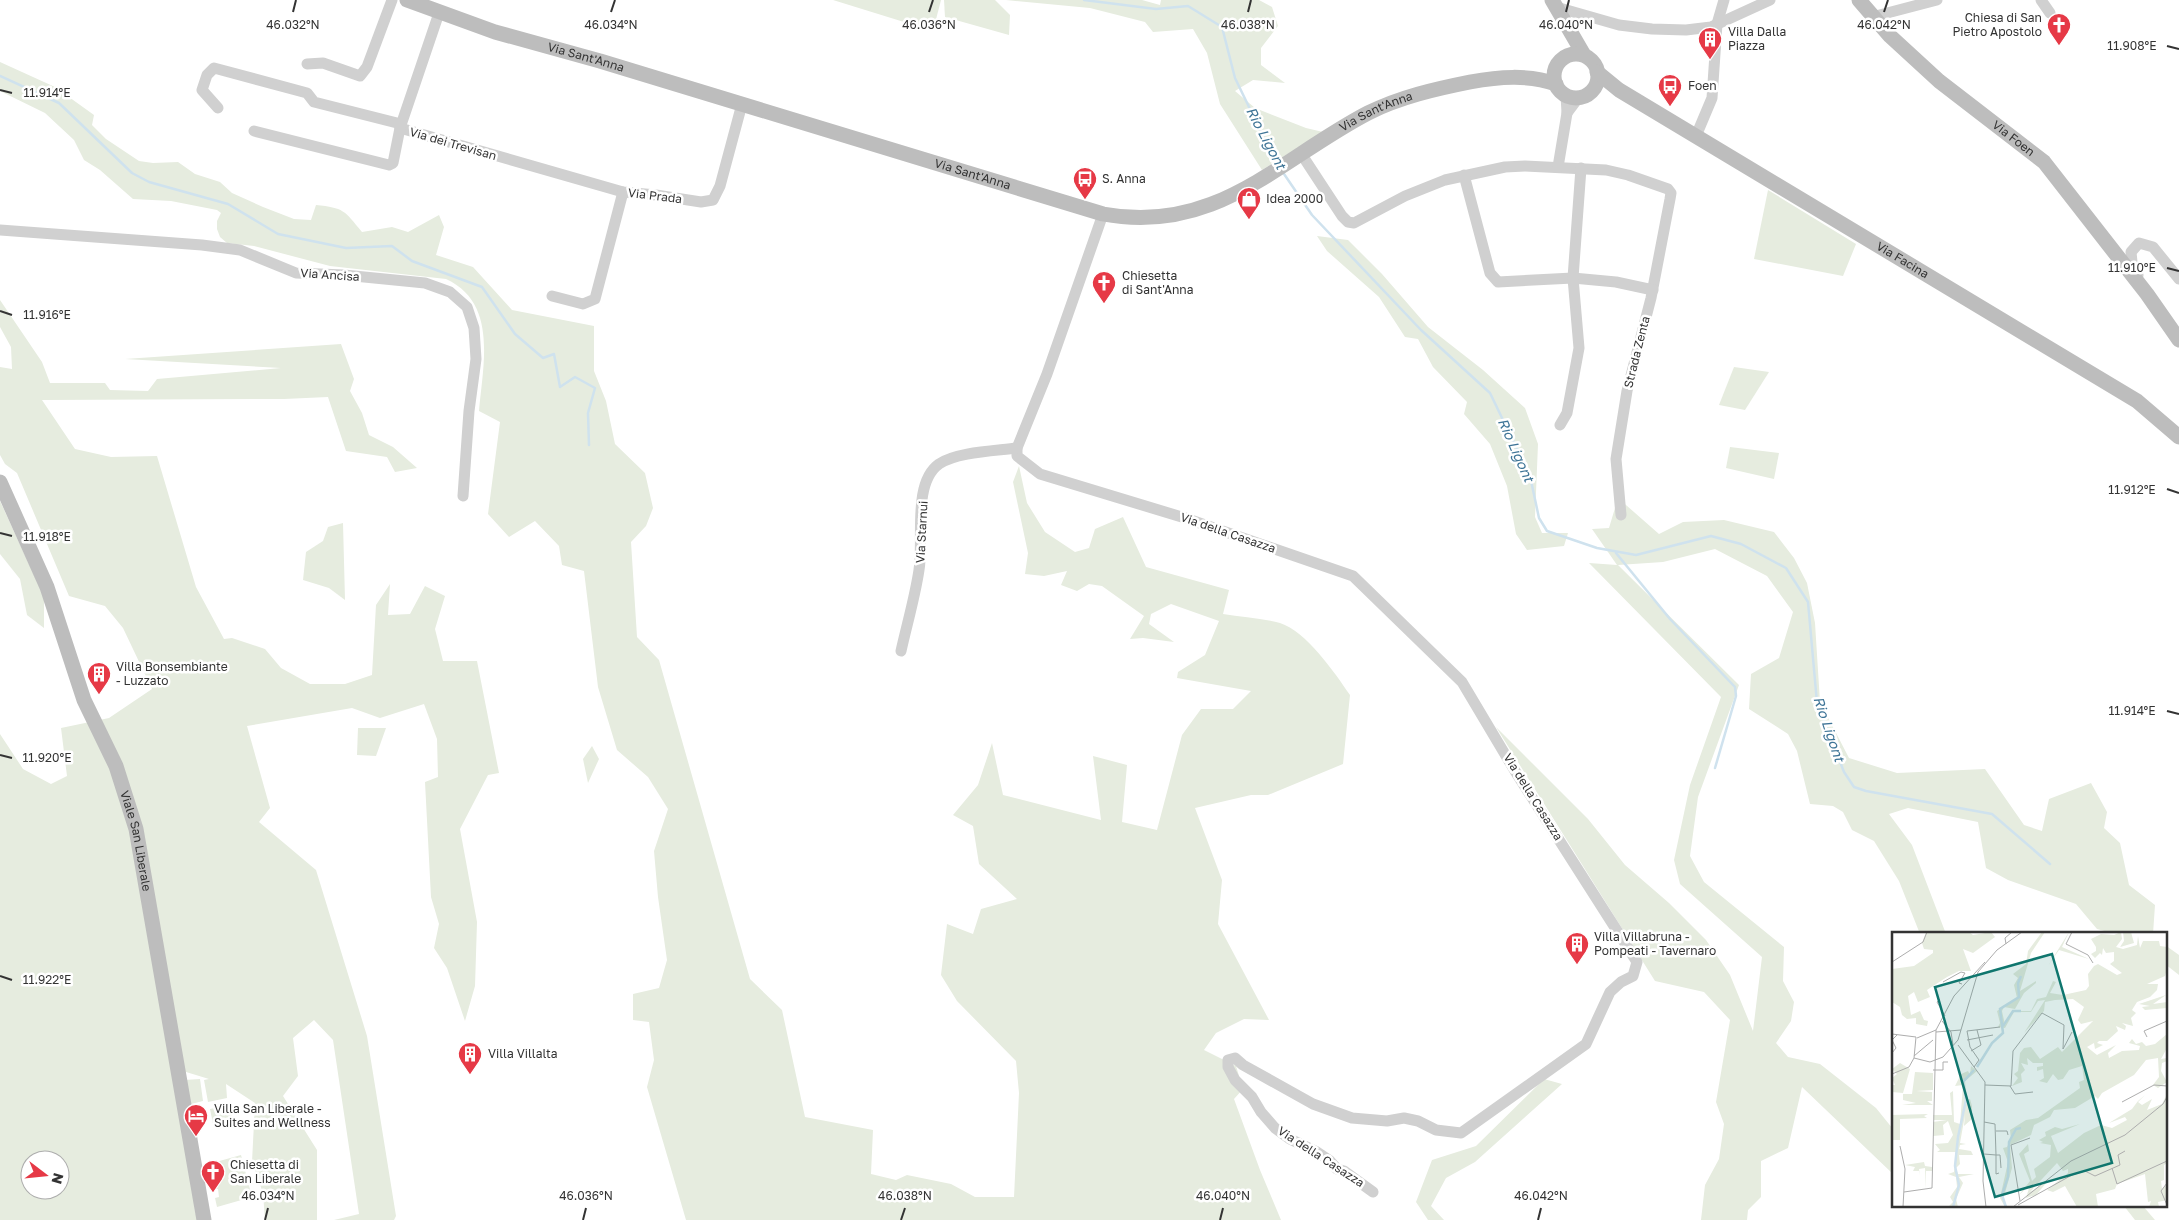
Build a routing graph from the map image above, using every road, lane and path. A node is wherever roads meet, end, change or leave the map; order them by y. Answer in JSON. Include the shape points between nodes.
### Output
{"nodes":[{"id":1,"x":392,"y":0,"type":"edge"},
{"id":2,"x":406,"y":0,"type":"edge"},
{"id":3,"x":1724,"y":0,"type":"edge"},
{"id":4,"x":1770,"y":0,"type":"edge"},
{"id":5,"x":1859,"y":0,"type":"edge"},
{"id":6,"x":1937,"y":0,"type":"edge"},
{"id":7,"x":2041,"y":0,"type":"edge"},
{"id":8,"x":1557,"y":8,"type":"edge"},
{"id":9,"x":439,"y":13,"type":"junction"},
{"id":10,"x":2050,"y":13,"type":"dead end"},
{"id":11,"x":1587,"y":17,"type":"junction"},
{"id":12,"x":1872,"y":17,"type":"junction"},
{"id":13,"x":1717,"y":24,"type":"junction"},
{"id":14,"x":1573,"y":36,"type":"junction"},
{"id":15,"x":1584,"y":55,"type":"junction"},
{"id":16,"x":1561,"y":61,"type":"junction"},
{"id":17,"x":307,"y":64,"type":"dead end"},
{"id":18,"x":1529,"y":77,"type":"junction"},
{"id":19,"x":1596,"y":80,"type":"junction"},
{"id":20,"x":1567,"y":92,"type":"junction"},
{"id":21,"x":742,"y":104,"type":"junction"},
{"id":22,"x":218,"y":108,"type":"dead end"},
{"id":23,"x":401,"y":126,"type":"junction"},
{"id":24,"x":254,"y":131,"type":"dead end"},
{"id":25,"x":1696,"y":136,"type":"junction"},
{"id":26,"x":1302,"y":155,"type":"junction"},
{"id":27,"x":1558,"y":167,"type":"junction"},
{"id":28,"x":1581,"y":168,"type":"junction"},
{"id":29,"x":1464,"y":175,"type":"junction"},
{"id":30,"x":623,"y":192,"type":"junction"},
{"id":31,"x":1103,"y":214,"type":"junction"},
{"id":32,"x":0,"y":230,"type":"edge"},
{"id":33,"x":1573,"y":278,"type":"junction"},
{"id":34,"x":2179,"y":279,"type":"edge"},
{"id":35,"x":1652,"y":290,"type":"junction"},
{"id":36,"x":2148,"y":294,"type":"junction"},
{"id":37,"x":552,"y":296,"type":"dead end"},
{"id":38,"x":2179,"y":340,"type":"edge"},
{"id":39,"x":1560,"y":425,"type":"dead end"},
{"id":40,"x":2179,"y":437,"type":"edge"},
{"id":41,"x":1017,"y":448,"type":"junction"},
{"id":42,"x":0,"y":482,"type":"edge"},
{"id":43,"x":463,"y":496,"type":"dead end"},
{"id":44,"x":1621,"y":515,"type":"dead end"},
{"id":45,"x":901,"y":652,"type":"dead end"},
{"id":46,"x":1373,"y":1192,"type":"dead end"},
{"id":47,"x":204,"y":1220,"type":"edge"}],
"edges":[{"from":1,"to":17,"type":"street","via":[[367,67],[360,76],[323,63]]},
{"from":2,"to":9,"type":"main road","name":"Via Sant'Anna"},
{"from":3,"to":13,"type":"street"},
{"from":4,"to":13,"type":"street"},
{"from":5,"to":12,"type":"main road","name":"Via Foen"},
{"from":6,"to":12,"type":"street"},
{"from":7,"to":10,"type":"street"},
{"from":8,"to":11,"type":"street"},
{"from":8,"to":14,"type":"main road"},
{"from":8,"to":16,"type":"main road","via":[[1567,34]]},
{"from":9,"to":21,"type":"main road","name":"Via Sant'Anna"},
{"from":9,"to":23,"type":"street","name":"Via dei Trevisan"},
{"from":11,"to":13,"type":"street","via":[[1652,29],[1705,29]]},
{"from":11,"to":14,"type":"street","via":[[1577,25]]},
{"from":12,"to":36,"type":"main road","name":"Via Foen","via":[[1939,81],[2044,162]]},
{"from":13,"to":25,"type":"street","via":[[1712,98]]},
{"from":14,"to":15,"type":"main road"},
{"from":15,"to":16,"type":"main road","via":[[1572,54]]},
{"from":15,"to":19,"type":"main road","via":[[1595,65]]},
{"from":16,"to":18,"type":"main road","name":"Via Sant'Anna"},
{"from":16,"to":20,"type":"main road","via":[[1554,73]]},
{"from":18,"to":20,"type":"main road","name":"Via Sant'Anna"},
{"from":18,"to":26,"type":"main road","name":"Via Sant'Anna","via":[[1482,80],[1414,94],[1369,113]]},
{"from":19,"to":20,"type":"main road","via":[[1588,94]]},
{"from":19,"to":25,"type":"main road","name":"Via Facina","via":[[1619,90]]},
{"from":20,"to":27,"type":"street","via":[[1567,113]]},
{"from":21,"to":30,"type":"street","name":"Via Prada","via":[[720,186],[713,200],[701,202]]},
{"from":21,"to":31,"type":"main road","name":"Via Sant'Anna"},
{"from":22,"to":23,"type":"street","via":[[202,90],[207,75],[214,68],[307,93],[314,102]]},
{"from":23,"to":24,"type":"street","via":[[393,163],[389,165]]},
{"from":23,"to":30,"type":"street","name":"Via dei Trevisan"},
{"from":25,"to":40,"type":"main road","name":"Via Facina","via":[[2137,402]]},
{"from":26,"to":29,"type":"street","via":[[1345,220],[1354,223],[1405,196]]},
{"from":26,"to":31,"type":"main road","name":"Via Sant'Anna","via":[[1209,206],[1149,219]]},
{"from":27,"to":28,"type":"street"},
{"from":27,"to":29,"type":"street","via":[[1525,166]]},
{"from":28,"to":33,"type":"street"},
{"from":28,"to":35,"type":"street","name":"Strada Zenta","via":[[1628,175],[1670,191]]},
{"from":29,"to":33,"type":"street","via":[[1490,273],[1495,280],[1502,283]]},
{"from":30,"to":37,"type":"street","name":"Via Prada","via":[[595,299],[583,304]]},
{"from":31,"to":41,"type":"street"},
{"from":32,"to":43,"type":"street","name":"Via Ancisa","via":[[240,250],[296,273],[425,283],[450,292],[467,307],[474,328],[476,359]]},
{"from":33,"to":35,"type":"street","via":[[1616,282]]},
{"from":33,"to":39,"type":"street","via":[[1579,348],[1567,413]]},
{"from":34,"to":36,"type":"street","name":"Via Foen","via":[[2153,247],[2139,243],[2131,252],[2132,262]]},
{"from":35,"to":44,"type":"street","name":"Strada Zenta","via":[[1627,388],[1616,458]]},
{"from":36,"to":38,"type":"main road","name":"Via Foen"},
{"from":41,"to":45,"type":"street","name":"Via Starnui","via":[[957,457],[938,464],[928,478],[921,505],[920,568]]},
{"from":41,"to":46,"type":"street","name":"Via della Casazza","via":[[1017,456],[1040,474],[1185,518],[1353,576],[1462,682],[1638,962],[1633,976],[1610,992],[1586,1044],[1461,1133],[1436,1130],[1404,1118],[1352,1118],[1313,1104],[1235,1058],[1228,1060],[1235,1080],[1275,1128],[1317,1152],[1336,1169],[1344,1171]]},
{"from":42,"to":47,"type":"main road","name":"Viale San Liberale","via":[[47,587],[84,700],[116,766],[136,830]]}]}
